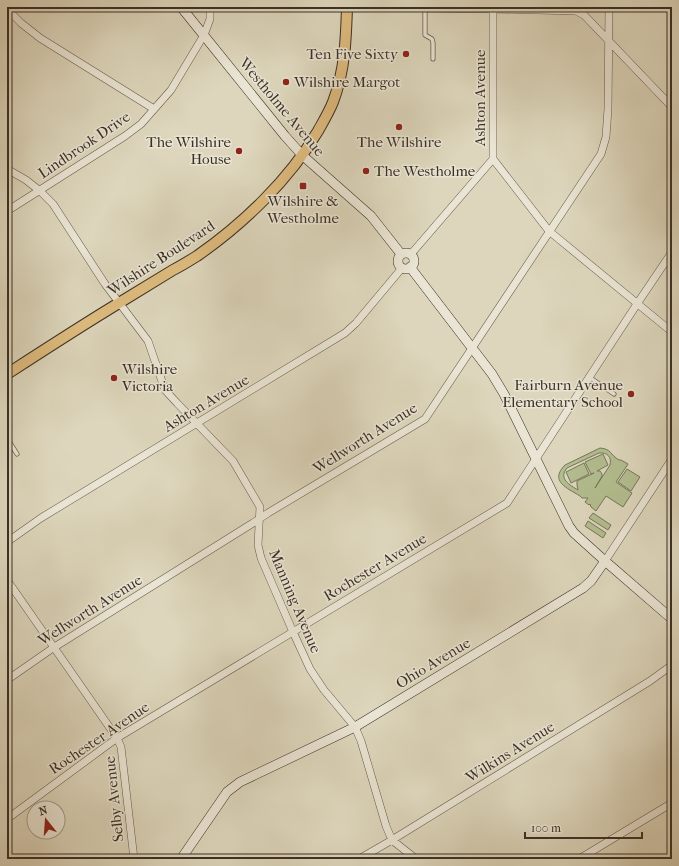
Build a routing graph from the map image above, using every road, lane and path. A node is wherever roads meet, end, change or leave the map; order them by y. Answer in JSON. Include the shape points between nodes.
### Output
{"nodes":[{"id":1,"x":181,"y":7,"type":"edge"},
{"id":2,"x":210,"y":7,"type":"edge"},
{"id":3,"x":347,"y":7,"type":"edge"},
{"id":4,"x":609,"y":7,"type":"edge"},
{"id":5,"x":425,"y":8,"type":"edge"},
{"id":6,"x":438,"y":8,"type":"edge"},
{"id":7,"x":493,"y":8,"type":"edge"},
{"id":8,"x":7,"y":9,"type":"edge"},
{"id":9,"x":204,"y":35,"type":"junction"},
{"id":10,"x":609,"y":40,"type":"junction"},
{"id":11,"x":433,"y":59,"type":"dead end"},
{"id":12,"x":672,"y":107,"type":"edge"},
{"id":13,"x":154,"y":109,"type":"junction"},
{"id":14,"x":302,"y":156,"type":"junction"},
{"id":15,"x":493,"y":159,"type":"junction"},
{"id":16,"x":7,"y":169,"type":"edge"},
{"id":17,"x":40,"y":191,"type":"junction"},
{"id":18,"x":7,"y":211,"type":"edge"},
{"id":19,"x":549,"y":231,"type":"junction"},
{"id":20,"x":672,"y":252,"type":"edge"},
{"id":21,"x":401,"y":254,"type":"junction"},
{"id":22,"x":411,"y":254,"type":"junction"},
{"id":23,"x":406,"y":268,"type":"junction"},
{"id":24,"x":119,"y":303,"type":"junction"},
{"id":25,"x":637,"y":304,"type":"junction"},
{"id":26,"x":672,"y":332,"type":"edge"},
{"id":27,"x":472,"y":348,"type":"junction"},
{"id":28,"x":7,"y":374,"type":"edge"},
{"id":29,"x":589,"y":377,"type":"junction"},
{"id":30,"x":614,"y":394,"type":"dead end"},
{"id":31,"x":197,"y":424,"type":"junction"},
{"id":32,"x":7,"y":438,"type":"edge"},
{"id":33,"x":17,"y":454,"type":"dead end"},
{"id":34,"x":536,"y":459,"type":"junction"},
{"id":35,"x":672,"y":459,"type":"edge"},
{"id":36,"x":260,"y":518,"type":"junction"},
{"id":37,"x":7,"y":542,"type":"edge"},
{"id":38,"x":605,"y":561,"type":"junction"},
{"id":39,"x":7,"y":580,"type":"edge"},
{"id":40,"x":672,"y":619,"type":"edge"},
{"id":41,"x":293,"y":632,"type":"junction"},
{"id":42,"x":53,"y":648,"type":"junction"},
{"id":43,"x":672,"y":665,"type":"edge"},
{"id":44,"x":7,"y":680,"type":"edge"},
{"id":45,"x":355,"y":727,"type":"junction"},
{"id":46,"x":117,"y":738,"type":"junction"},
{"id":47,"x":671,"y":806,"type":"edge"},
{"id":48,"x":7,"y":819,"type":"edge"},
{"id":49,"x":392,"y":840,"type":"junction"},
{"id":50,"x":134,"y":859,"type":"edge"},
{"id":51,"x":181,"y":859,"type":"edge"},
{"id":52,"x":359,"y":859,"type":"edge"},
{"id":53,"x":416,"y":859,"type":"edge"},
{"id":54,"x":578,"y":859,"type":"edge"}],
"edges":[{"from":1,"to":9,"type":"street","name":"Westholme Avenue"},
{"from":2,"to":9,"type":"street","name":"Lindbrook Drive","via":[[210,19]]},
{"from":3,"to":5,"type":"street"},
{"from":3,"to":14,"type":"main road","name":"Wilshire Boulevard","via":[[347,34],[338,86],[326,117]]},
{"from":4,"to":10,"type":"street","name":"Wellworth Avenue"},
{"from":5,"to":6,"type":"street"},
{"from":5,"to":11,"type":"lane","via":[[425,35],[432,39]]},
{"from":6,"to":7,"type":"street"},
{"from":7,"to":10,"type":"street","via":[[576,11],[584,15]]},
{"from":7,"to":15,"type":"street","name":"Ashton Avenue"},
{"from":8,"to":13,"type":"street","via":[[40,38]]},
{"from":9,"to":13,"type":"street","name":"Lindbrook Drive","via":[[171,90]]},
{"from":9,"to":14,"type":"street","name":"Westholme Avenue"},
{"from":10,"to":12,"type":"street"},
{"from":10,"to":19,"type":"street","name":"Wellworth Avenue","via":[[608,109],[606,137],[601,154]]},
{"from":13,"to":17,"type":"street","name":"Lindbrook Drive","via":[[141,124],[125,136]]},
{"from":14,"to":21,"type":"street","name":"Westholme Avenue","via":[[371,216]]},
{"from":14,"to":24,"type":"main road","name":"Wilshire Boulevard","via":[[255,210],[222,238],[196,257]]},
{"from":15,"to":19,"type":"street"},
{"from":15,"to":22,"type":"street","name":"Ashton Avenue"},
{"from":16,"to":17,"type":"street","name":"Manning Avenue"},
{"from":17,"to":18,"type":"street","name":"Lindbrook Drive"},
{"from":17,"to":24,"type":"street","name":"Manning Avenue","via":[[54,204]]},
{"from":19,"to":25,"type":"street"},
{"from":19,"to":27,"type":"street","name":"Wellworth Avenue"},
{"from":20,"to":25,"type":"street","name":"Rochester Avenue"},
{"from":21,"to":22,"type":"street"},
{"from":21,"to":23,"type":"street","via":[[398,261],[400,266]]},
{"from":22,"to":23,"type":"street","via":[[414,261],[412,266]]},
{"from":23,"to":27,"type":"street"},
{"from":23,"to":31,"type":"street","name":"Ashton Avenue","via":[[345,333]]},
{"from":24,"to":28,"type":"main road","name":"Wilshire Boulevard"},
{"from":24,"to":31,"type":"street","name":"Manning Avenue","via":[[148,341],[166,390]]},
{"from":25,"to":26,"type":"street"},
{"from":25,"to":29,"type":"street","name":"Rochester Avenue"},
{"from":27,"to":34,"type":"street","via":[[504,394]]},
{"from":27,"to":36,"type":"street","name":"Wellworth Avenue","via":[[425,419]]},
{"from":29,"to":30,"type":"lane"},
{"from":29,"to":34,"type":"street","name":"Rochester Avenue"},
{"from":31,"to":36,"type":"street","name":"Manning Avenue","via":[[238,468],[260,507]]},
{"from":31,"to":37,"type":"street","name":"Ashton Avenue","via":[[41,518]]},
{"from":32,"to":33,"type":"lane"},
{"from":34,"to":38,"type":"street","via":[[569,526]]},
{"from":34,"to":41,"type":"street","name":"Rochester Avenue","via":[[507,502]]},
{"from":35,"to":38,"type":"street","name":"Ohio Avenue"},
{"from":36,"to":41,"type":"street","name":"Manning Avenue","via":[[258,545],[261,558]]},
{"from":36,"to":42,"type":"street","name":"Wellworth Avenue"},
{"from":38,"to":40,"type":"street"},
{"from":38,"to":45,"type":"street","name":"Ohio Avenue","via":[[583,588]]},
{"from":39,"to":42,"type":"street","name":"Selby Avenue"},
{"from":41,"to":45,"type":"street","name":"Manning Avenue","via":[[310,669]]},
{"from":41,"to":46,"type":"street","name":"Rochester Avenue"},
{"from":42,"to":44,"type":"street","name":"Wellworth Avenue"},
{"from":42,"to":46,"type":"street","name":"Selby Avenue"},
{"from":43,"to":49,"type":"street","name":"Wilkins Avenue"},
{"from":45,"to":49,"type":"street","name":"Manning Avenue"},
{"from":45,"to":51,"type":"street","name":"Ohio Avenue","via":[[240,782],[226,792]]},
{"from":46,"to":48,"type":"street","name":"Rochester Avenue"},
{"from":46,"to":50,"type":"street","name":"Selby Avenue","via":[[122,749]]},
{"from":47,"to":54,"type":"street"},
{"from":49,"to":52,"type":"street","name":"Wilkins Avenue"},
{"from":49,"to":53,"type":"street"}]}
